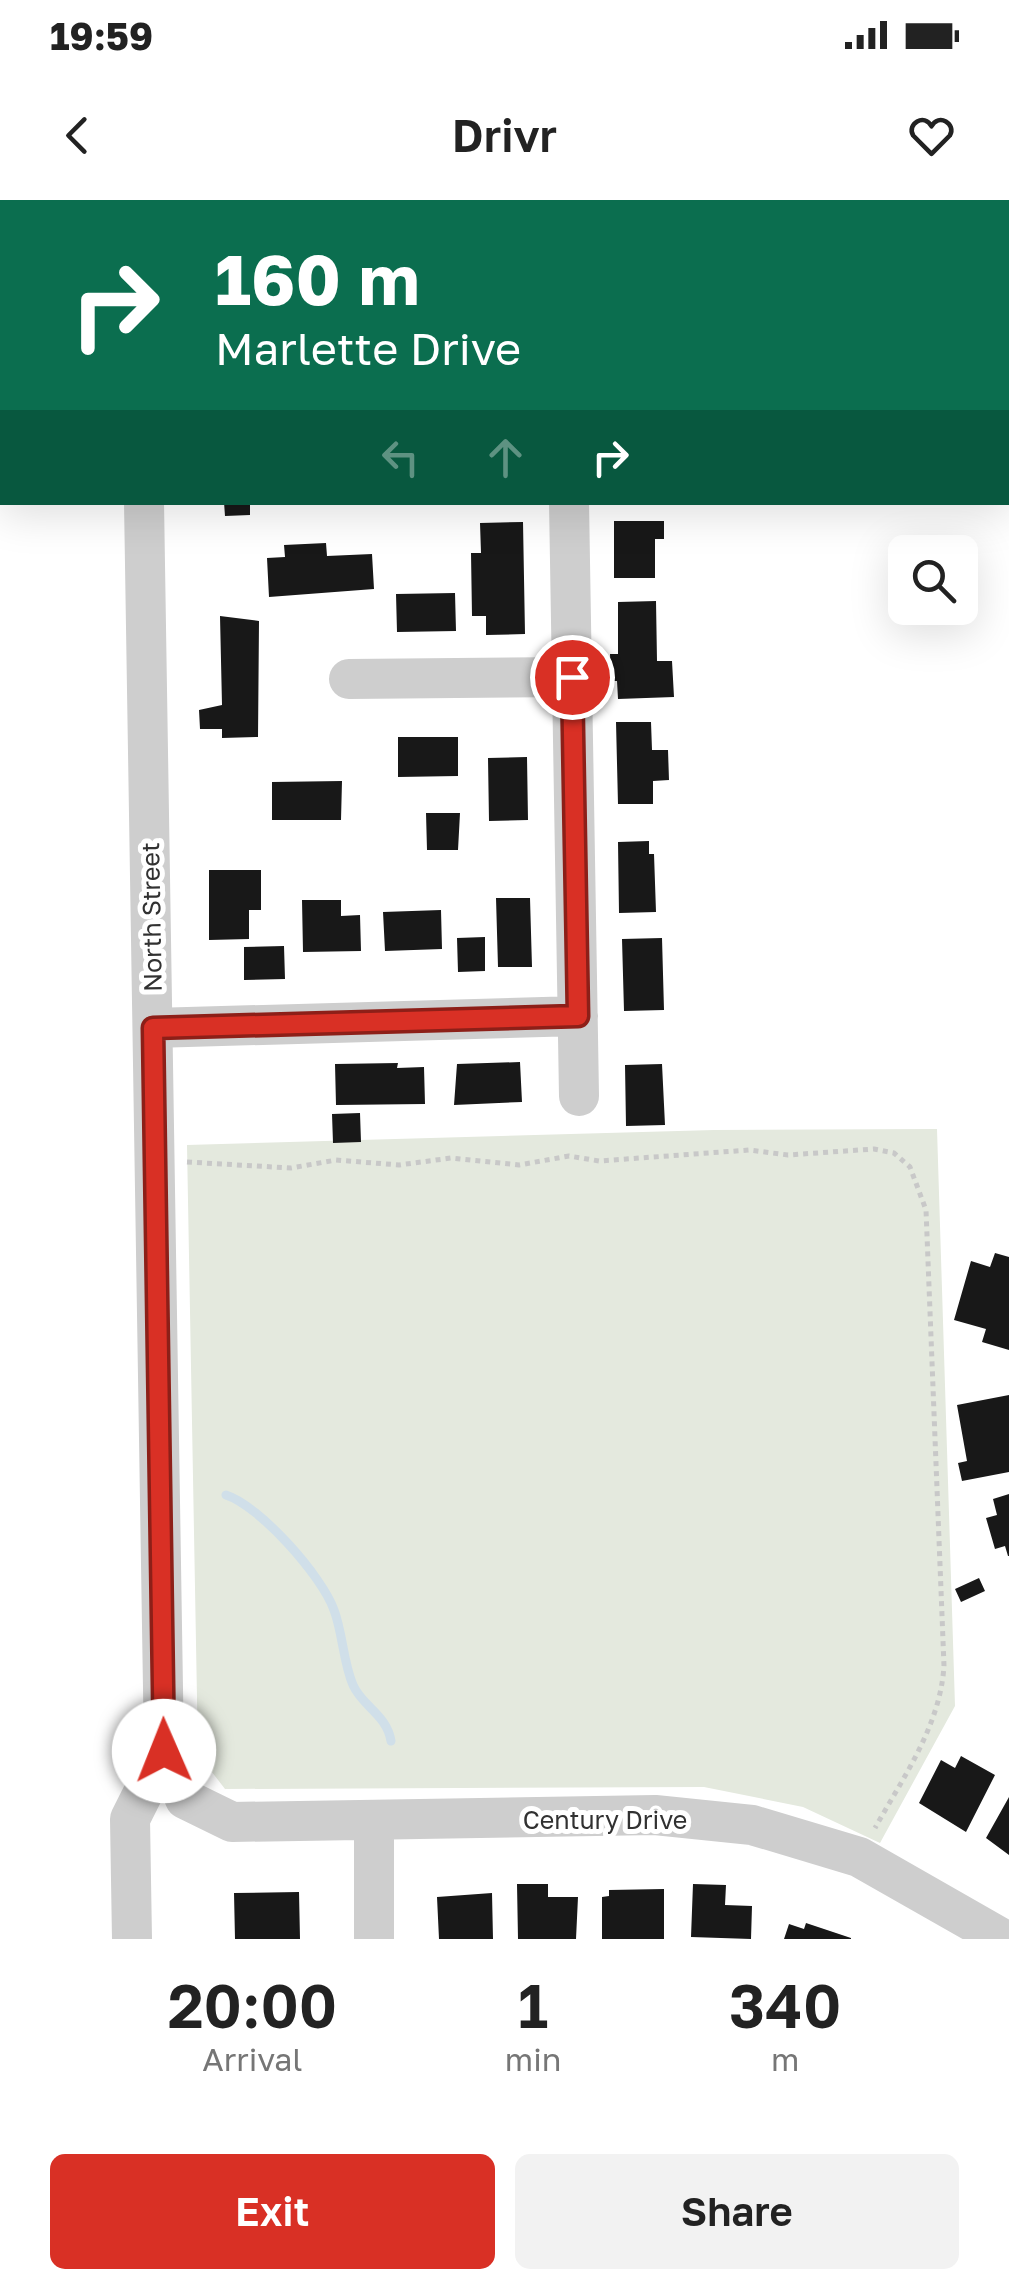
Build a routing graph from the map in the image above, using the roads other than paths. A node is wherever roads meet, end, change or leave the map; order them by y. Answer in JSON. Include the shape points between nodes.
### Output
{"nodes":[{"id":1,"x":144,"y":505,"type":"edge"},
{"id":2,"x":569,"y":505,"type":"edge"},
{"id":3,"x":572,"y":677,"type":"junction"},
{"id":4,"x":349,"y":679,"type":"dead end"},
{"id":5,"x":578,"y":1016,"type":"junction"},
{"id":6,"x":153,"y":1028,"type":"junction"},
{"id":7,"x":579,"y":1096,"type":"dead end"},
{"id":8,"x":164,"y":1751,"type":"junction"},
{"id":9,"x":185,"y":1799,"type":"joint"},
{"id":10,"x":374,"y":1821,"type":"junction"},
{"id":11,"x":132,"y":1939,"type":"edge"},
{"id":12,"x":374,"y":1939,"type":"edge"},
{"id":13,"x":1003,"y":1939,"type":"edge"}],
"edges":[{"from":1,"to":6,"type":"street","name":"North Street"},
{"from":2,"to":3,"type":"street"},
{"from":3,"to":4,"type":"street"},
{"from":3,"to":5,"type":"street"},
{"from":5,"to":6,"type":"street"},
{"from":5,"to":7,"type":"street"},
{"from":6,"to":8,"type":"street","name":"North Street"},
{"from":8,"to":9,"type":"street","name":"North Street"},
{"from":8,"to":11,"type":"street","name":"North Street","via":[[130,1818]]},
{"from":9,"to":10,"type":"street","name":"Century Drive","via":[[232,1822]]},
{"from":10,"to":12,"type":"street"},
{"from":10,"to":13,"type":"street","name":"Century Drive","via":[[655,1815],[752,1825],[859,1857]]}]}
